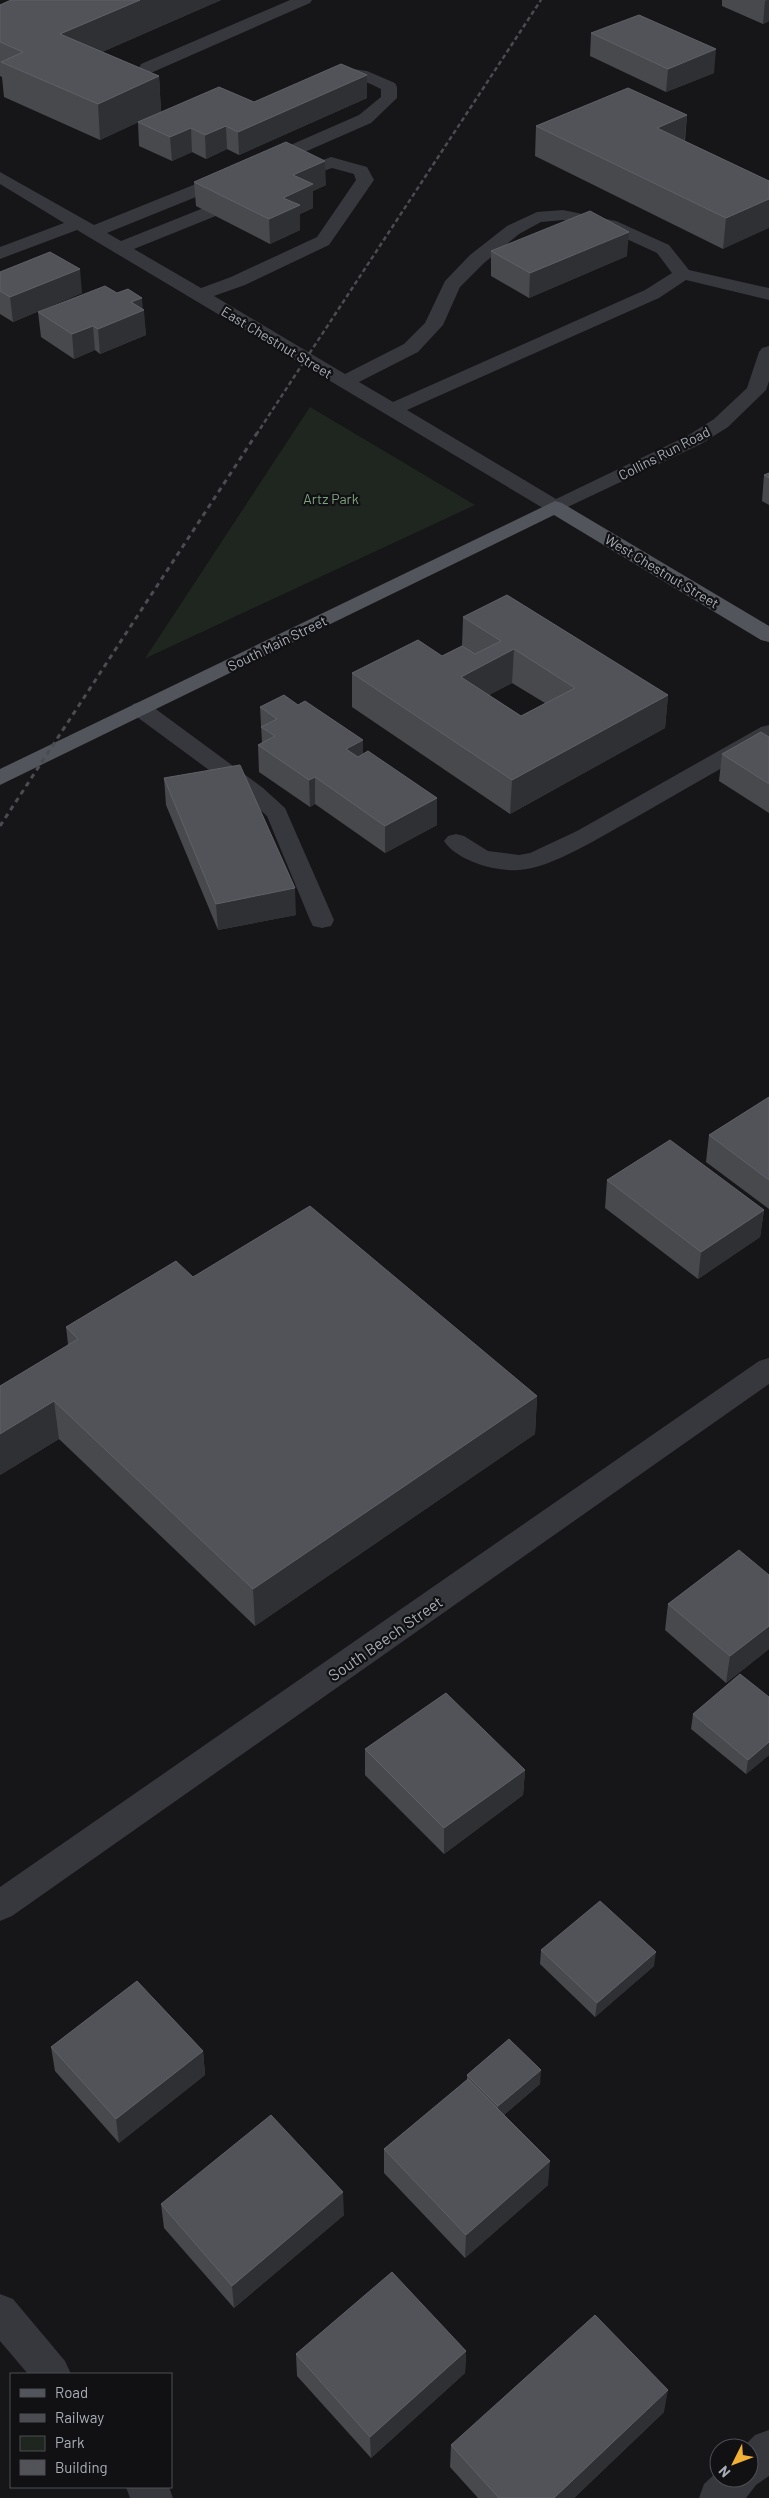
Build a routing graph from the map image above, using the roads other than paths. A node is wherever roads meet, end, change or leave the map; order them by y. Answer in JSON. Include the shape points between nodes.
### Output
{"nodes":[{"id":1,"x":304,"y":0,"type":"edge"},
{"id":2,"x":147,"y":68,"type":"dead end"},
{"id":3,"x":316,"y":81,"type":"edge"},
{"id":4,"x":0,"y":176,"type":"edge"},
{"id":5,"x":276,"y":184,"type":"edge"},
{"id":6,"x":259,"y":191,"type":"edge"},
{"id":7,"x":86,"y":227,"type":"junction"},
{"id":8,"x":119,"y":248,"type":"junction"},
{"id":9,"x":0,"y":253,"type":"edge"},
{"id":10,"x":683,"y":274,"type":"junction"},
{"id":11,"x":769,"y":294,"type":"edge"},
{"id":12,"x":200,"y":295,"type":"junction"},
{"id":13,"x":769,"y":352,"type":"edge"},
{"id":14,"x":345,"y":382,"type":"junction"},
{"id":15,"x":391,"y":410,"type":"junction"},
{"id":16,"x":554,"y":507,"type":"junction"},
{"id":17,"x":769,"y":635,"type":"edge"},
{"id":18,"x":141,"y":709,"type":"junction"},
{"id":19,"x":769,"y":732,"type":"edge"},
{"id":20,"x":0,"y":778,"type":"edge"},
{"id":21,"x":456,"y":841,"type":"dead end"},
{"id":22,"x":322,"y":920,"type":"dead end"},
{"id":23,"x":769,"y":1369,"type":"edge"},
{"id":24,"x":0,"y":1906,"type":"edge"},
{"id":25,"x":0,"y":2312,"type":"edge"},
{"id":26,"x":51,"y":2373,"type":"edge"},
{"id":27,"x":769,"y":2449,"type":"edge"},
{"id":28,"x":759,"y":2458,"type":"edge"},
{"id":29,"x":146,"y":2488,"type":"edge"},
{"id":30,"x":728,"y":2488,"type":"edge"},
{"id":31,"x":154,"y":2498,"type":"edge"},
{"id":32,"x":718,"y":2498,"type":"edge"}],
"edges":[{"from":1,"to":2,"type":"street"},
{"from":3,"to":7,"type":"street","via":[[333,73],[350,72],[389,87],[389,98],[365,119],[269,160]]},
{"from":4,"to":7,"type":"street","name":"East Chestnut Street"},
{"from":5,"to":12,"type":"street","via":[[331,162],[361,170],[365,180],[323,241]]},
{"from":6,"to":8,"type":"street"},
{"from":7,"to":8,"type":"street","name":"East Chestnut Street"},
{"from":7,"to":9,"type":"street"},
{"from":8,"to":12,"type":"street","name":"East Chestnut Street"},
{"from":10,"to":11,"type":"street"},
{"from":10,"to":14,"type":"street","via":[[663,249],[610,225],[563,215],[537,217],[513,230],[476,259],[452,285],[433,325],[410,348]]},
{"from":10,"to":15,"type":"street","via":[[652,294]]},
{"from":12,"to":14,"type":"street","name":"East Chestnut Street"},
{"from":13,"to":16,"type":"street","name":"Collins Run Road","via":[[756,390],[721,423],[694,440]]},
{"from":14,"to":15,"type":"street","name":"East Chestnut Street"},
{"from":15,"to":16,"type":"street","name":"East Chestnut Street"},
{"from":16,"to":17,"type":"main road","name":"West Chestnut Street"},
{"from":16,"to":18,"type":"main road","name":"South Main Street"},
{"from":18,"to":20,"type":"main road","name":"South Main Street"},
{"from":18,"to":22,"type":"street","via":[[255,793],[277,813]]},
{"from":19,"to":21,"type":"street","via":[[585,836],[538,858],[519,863],[482,858]]},
{"from":23,"to":24,"type":"street","name":"South Beech Street"},
{"from":25,"to":26,"type":"street"},
{"from":27,"to":28,"type":"street"},
{"from":29,"to":31,"type":"street"},
{"from":30,"to":32,"type":"street"}]}
